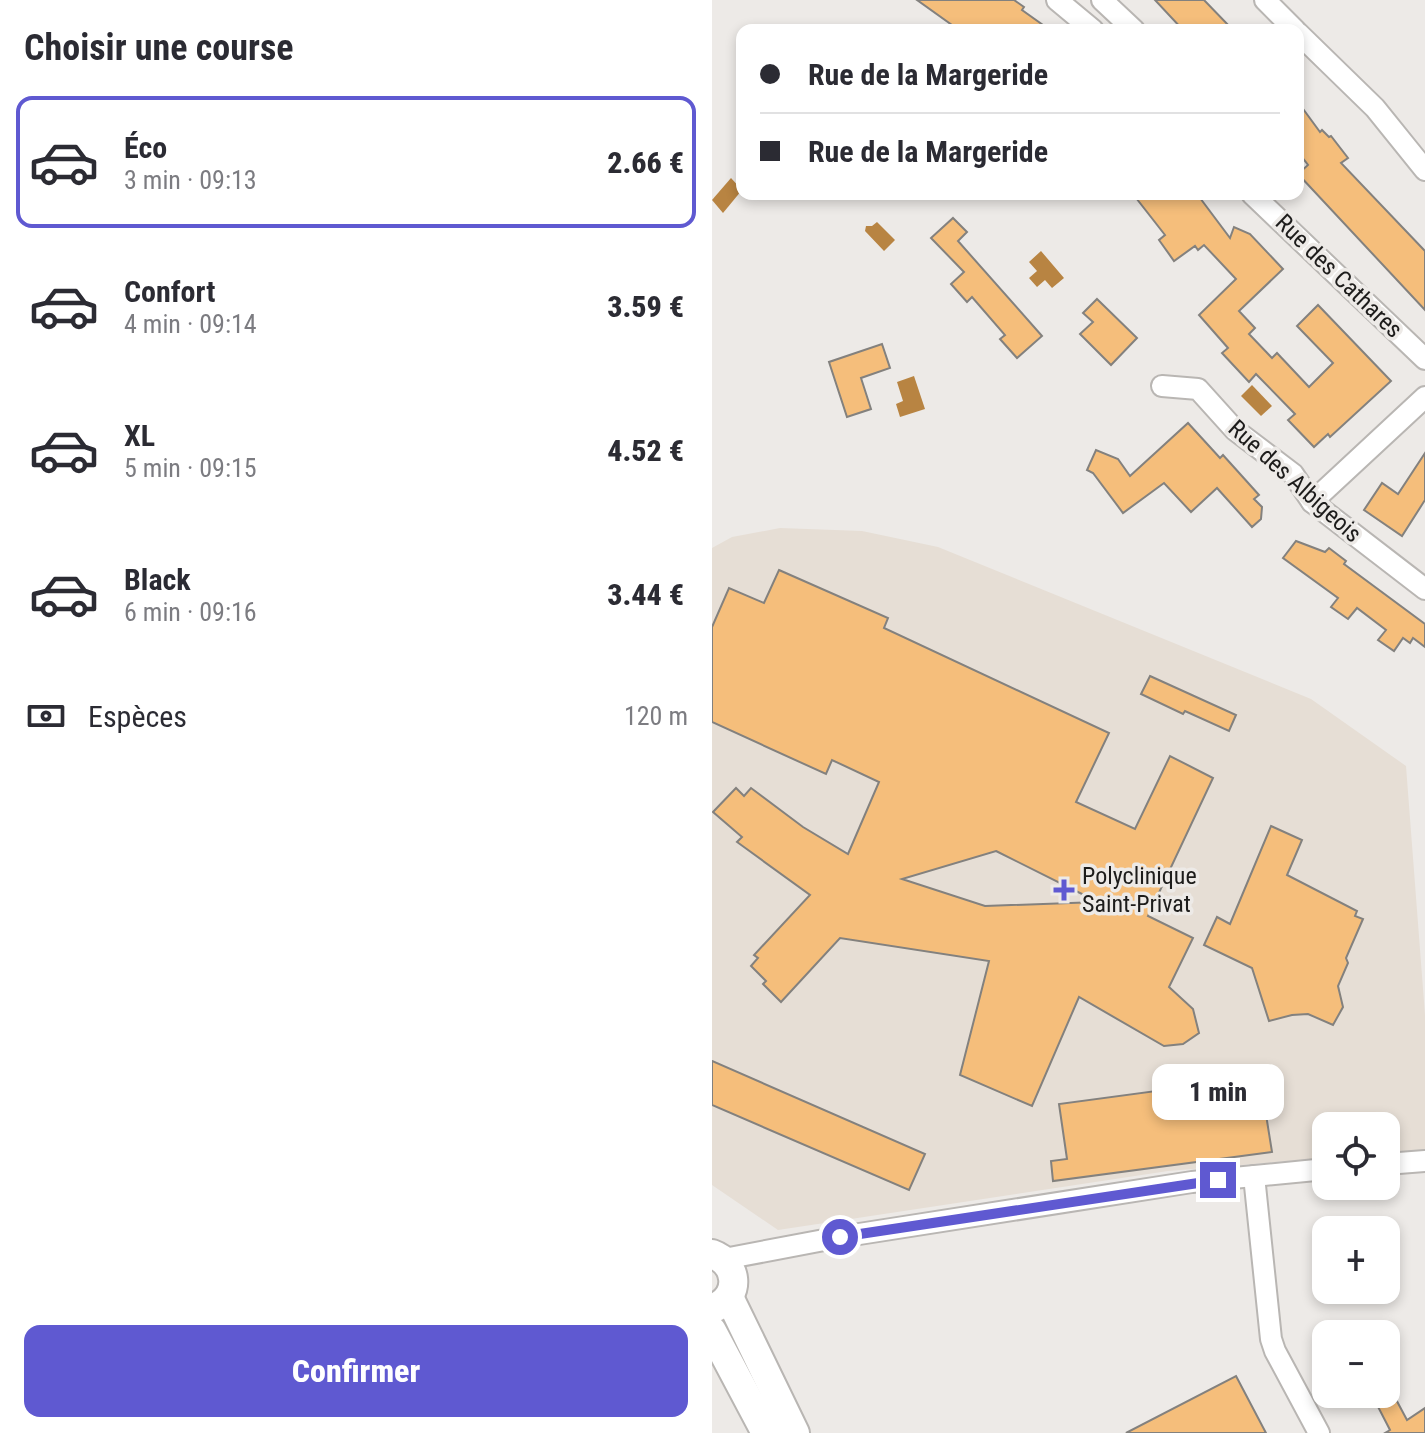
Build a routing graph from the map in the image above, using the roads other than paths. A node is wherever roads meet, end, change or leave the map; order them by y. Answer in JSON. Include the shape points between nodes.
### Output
{"nodes":[{"id":1,"x":1057,"y":0,"type":"edge"},
{"id":2,"x":1102,"y":0,"type":"edge"},
{"id":3,"x":1276,"y":4,"type":"edge"},
{"id":4,"x":1086,"y":24,"type":"edge"},
{"id":5,"x":1128,"y":24,"type":"edge"},
{"id":6,"x":1291,"y":24,"type":"edge"},
{"id":7,"x":1304,"y":39,"type":"edge"},
{"id":8,"x":1425,"y":170,"type":"edge"},
{"id":9,"x":1258,"y":200,"type":"edge"},
{"id":10,"x":1425,"y":359,"type":"edge"},
{"id":11,"x":1162,"y":386,"type":"dead end"},
{"id":12,"x":1425,"y":397,"type":"edge"},
{"id":13,"x":1312,"y":502,"type":"junction"},
{"id":14,"x":1425,"y":589,"type":"edge"},
{"id":15,"x":1425,"y":1161,"type":"edge"},
{"id":16,"x":1400,"y":1163,"type":"edge"},
{"id":17,"x":1312,"y":1170,"type":"edge"},
{"id":18,"x":1254,"y":1176,"type":"junction"},
{"id":19,"x":722,"y":1280,"type":"edge"},
{"id":20,"x":712,"y":1331,"type":"edge"},
{"id":21,"x":766,"y":1433,"type":"edge"},
{"id":22,"x":795,"y":1433,"type":"edge"},
{"id":23,"x":1319,"y":1433,"type":"edge"}],
"edges":[{"from":1,"to":4,"type":"street"},
{"from":2,"to":5,"type":"street"},
{"from":3,"to":6,"type":"street"},
{"from":7,"to":8,"type":"street","via":[[1375,108]]},
{"from":9,"to":10,"type":"street","name":"Rue des Cathares"},
{"from":11,"to":13,"type":"street","name":"Rue des Albigeois","via":[[1198,389],[1235,430],[1293,474]]},
{"from":12,"to":13,"type":"street"},
{"from":13,"to":14,"type":"street","name":"Rue des Albigeois"},
{"from":15,"to":16,"type":"street"},
{"from":17,"to":18,"type":"street"},
{"from":18,"to":19,"type":"street","via":[[779,1248]]},
{"from":18,"to":23,"type":"street","via":[[1271,1339]]},
{"from":19,"to":22,"type":"street"},
{"from":20,"to":21,"type":"street"}]}
